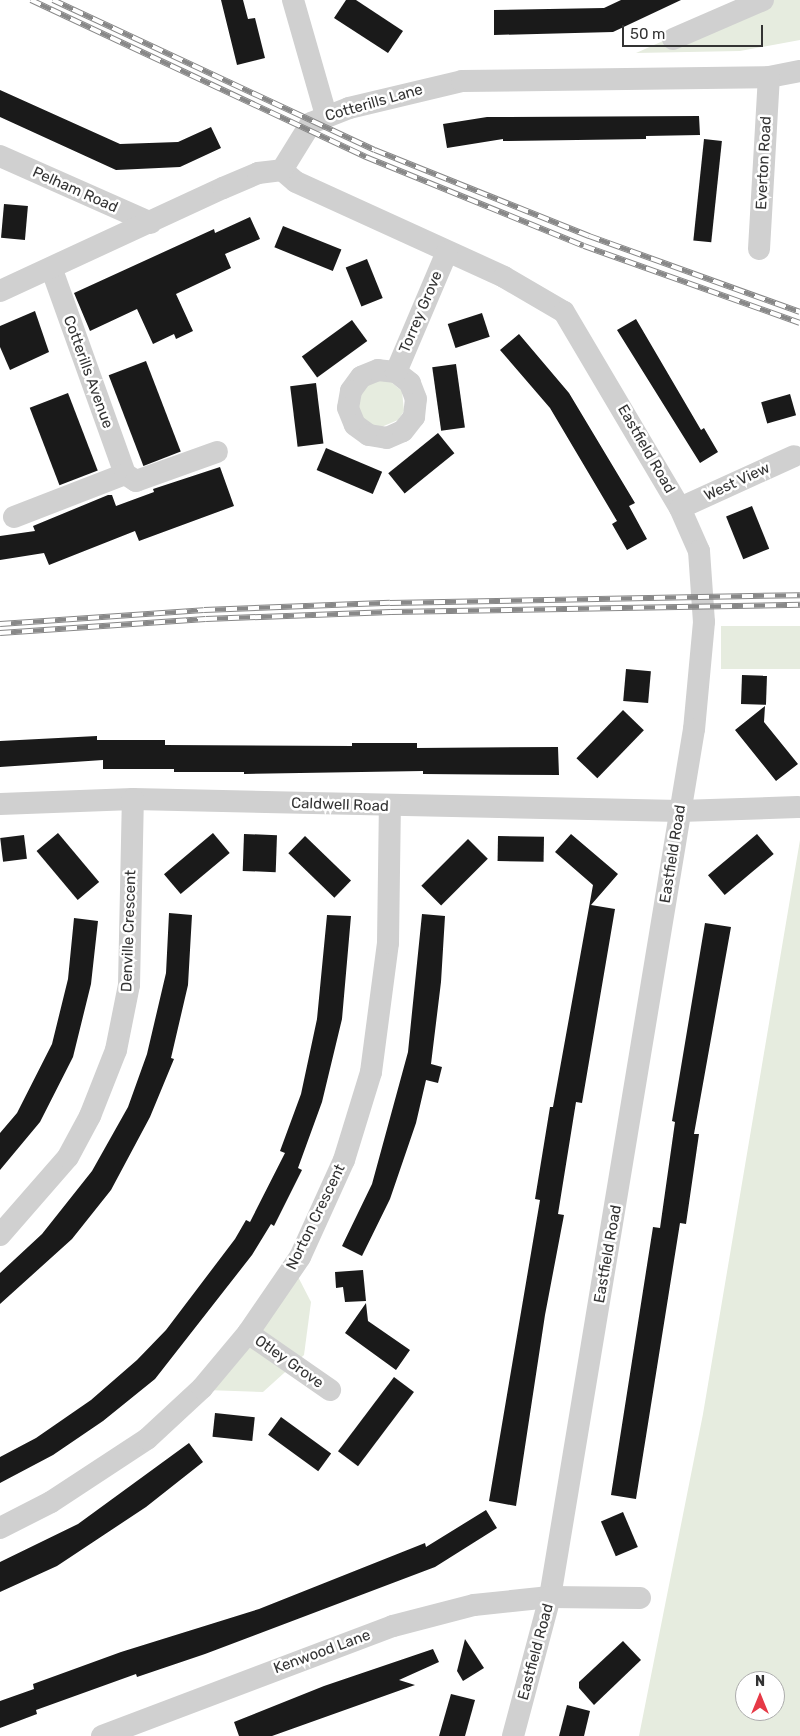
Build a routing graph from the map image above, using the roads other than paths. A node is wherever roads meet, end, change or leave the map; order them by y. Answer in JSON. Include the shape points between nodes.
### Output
{"nodes":[{"id":1,"x":293,"y":0,"type":"edge"},
{"id":2,"x":763,"y":0,"type":"edge"},
{"id":3,"x":673,"y":39,"type":"dead end"},
{"id":4,"x":800,"y":71,"type":"edge"},
{"id":5,"x":769,"y":78,"type":"junction"},
{"id":6,"x":326,"y":115,"type":"junction"},
{"id":7,"x":0,"y":156,"type":"edge"},
{"id":8,"x":282,"y":170,"type":"junction"},
{"id":9,"x":151,"y":224,"type":"junction"},
{"id":10,"x":760,"y":249,"type":"dead end"},
{"id":11,"x":447,"y":252,"type":"junction"},
{"id":12,"x":52,"y":270,"type":"junction"},
{"id":13,"x":0,"y":291,"type":"edge"},
{"id":14,"x":396,"y":372,"type":"dead end"},
{"id":15,"x":217,"y":452,"type":"dead end"},
{"id":16,"x":794,"y":456,"type":"dead end"},
{"id":17,"x":125,"y":474,"type":"junction"},
{"id":18,"x":680,"y":508,"type":"junction"},
{"id":19,"x":14,"y":517,"type":"dead end"},
{"id":20,"x":133,"y":799,"type":"junction"},
{"id":21,"x":0,"y":804,"type":"edge"},
{"id":22,"x":390,"y":806,"type":"junction"},
{"id":23,"x":798,"y":807,"type":"dead end"},
{"id":24,"x":680,"y":811,"type":"junction"},
{"id":25,"x":0,"y":1236,"type":"edge"},
{"id":26,"x":248,"y":1333,"type":"junction"},
{"id":27,"x":330,"y":1390,"type":"dead end"},
{"id":28,"x":0,"y":1528,"type":"edge"},
{"id":29,"x":550,"y":1597,"type":"junction"},
{"id":30,"x":640,"y":1598,"type":"dead end"},
{"id":31,"x":102,"y":1736,"type":"edge"},
{"id":32,"x":513,"y":1736,"type":"edge"}],
"edges":[{"from":1,"to":6,"type":"street"},
{"from":2,"to":3,"type":"street"},
{"from":4,"to":5,"type":"street","name":"Cotterills Lane"},
{"from":5,"to":6,"type":"street","name":"Cotterills Lane","via":[[462,81]]},
{"from":5,"to":10,"type":"street","name":"Everton Road"},
{"from":6,"to":8,"type":"street","name":"Cotterills Lane","via":[[311,122]]},
{"from":7,"to":9,"type":"street","name":"Pelham Road"},
{"from":8,"to":9,"type":"street","via":[[250,176]]},
{"from":8,"to":11,"type":"street","name":"Eastfield Road","via":[[296,182]]},
{"from":9,"to":12,"type":"street"},
{"from":11,"to":14,"type":"street","name":"Torrey Grove"},
{"from":11,"to":18,"type":"street","name":"Eastfield Road","via":[[504,277],[564,312]]},
{"from":12,"to":13,"type":"street"},
{"from":12,"to":17,"type":"street","name":"Cotterills Avenue"},
{"from":15,"to":17,"type":"street","via":[[136,481]]},
{"from":16,"to":18,"type":"street","name":"West View"},
{"from":17,"to":19,"type":"street"},
{"from":18,"to":24,"type":"street","name":"Eastfield Road","via":[[699,551],[704,622],[699,694]]},
{"from":20,"to":21,"type":"street","name":"Caldwell Road"},
{"from":20,"to":22,"type":"street","name":"Caldwell Road"},
{"from":20,"to":25,"type":"street","name":"Denville Crescent","via":[[129,985],[116,1050],[90,1116],[68,1157]]},
{"from":22,"to":24,"type":"street","name":"Caldwell Road"},
{"from":22,"to":26,"type":"street","name":"Norton Crescent","via":[[388,943],[370,1072],[344,1160],[304,1248]]},
{"from":23,"to":24,"type":"street","name":"Caldwell Road"},
{"from":24,"to":29,"type":"street","name":"Eastfield Road"},
{"from":26,"to":27,"type":"street","name":"Otley Grove"},
{"from":26,"to":28,"type":"street","name":"Norton Crescent","via":[[202,1388],[147,1439],[51,1502]]},
{"from":29,"to":30,"type":"street","name":"Kenwood Lane"},
{"from":29,"to":31,"type":"street","name":"Kenwood Lane","via":[[474,1605],[393,1626]]},
{"from":29,"to":32,"type":"street","name":"Eastfield Road"}]}
